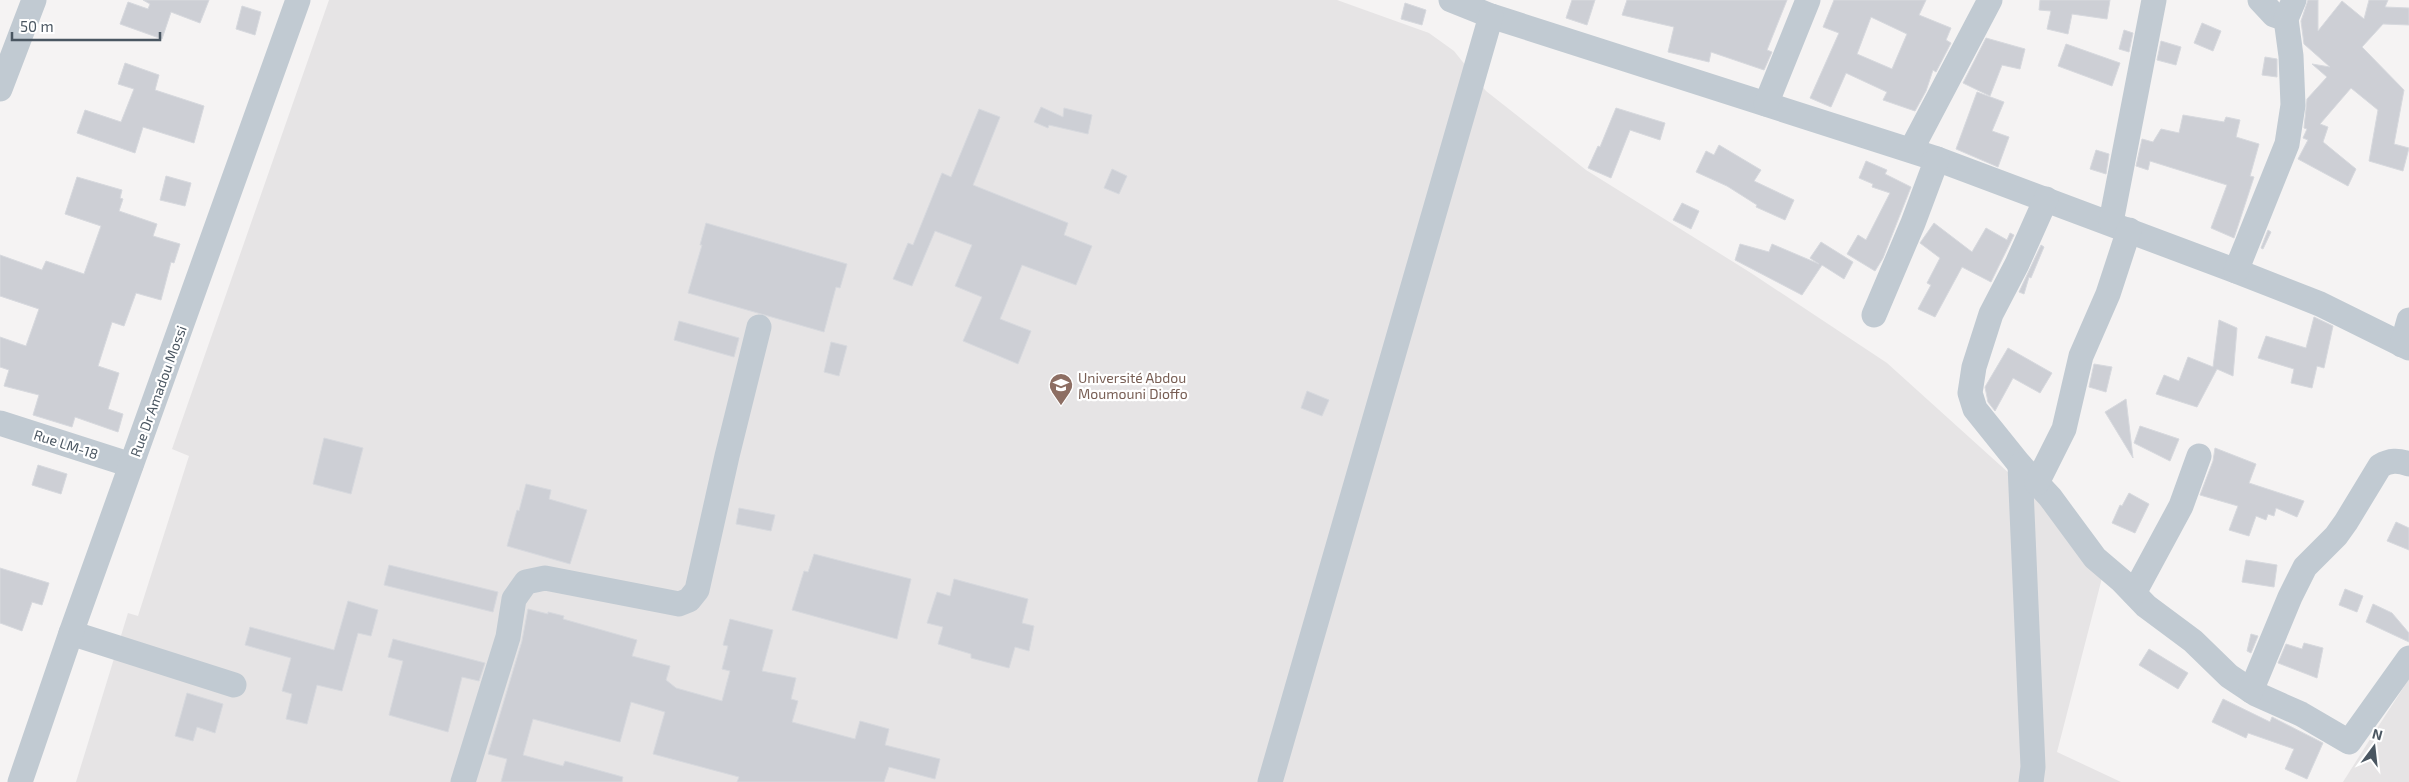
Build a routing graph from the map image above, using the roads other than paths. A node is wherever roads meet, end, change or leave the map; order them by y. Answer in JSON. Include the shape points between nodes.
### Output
{"nodes":[{"id":1,"x":34,"y":0,"type":"edge"},
{"id":2,"x":298,"y":0,"type":"edge"},
{"id":3,"x":1450,"y":0,"type":"edge"},
{"id":4,"x":1808,"y":0,"type":"edge"},
{"id":5,"x":1990,"y":0,"type":"edge"},
{"id":6,"x":2154,"y":0,"type":"edge"},
{"id":7,"x":2260,"y":0,"type":"edge"},
{"id":8,"x":2290,"y":9,"type":"edge"},
{"id":9,"x":1491,"y":16,"type":"junction"},
{"id":10,"x":0,"y":89,"type":"edge"},
{"id":11,"x":1766,"y":104,"type":"junction"},
{"id":12,"x":1911,"y":150,"type":"junction"},
{"id":13,"x":1937,"y":159,"type":"junction"},
{"id":14,"x":2046,"y":199,"type":"junction"},
{"id":15,"x":2120,"y":226,"type":"junction"},
{"id":16,"x":2236,"y":271,"type":"junction"},
{"id":17,"x":1874,"y":315,"type":"dead end"},
{"id":18,"x":2409,"y":320,"type":"edge"},
{"id":19,"x":759,"y":327,"type":"dead end"},
{"id":20,"x":2405,"y":347,"type":"edge"},
{"id":21,"x":0,"y":423,"type":"edge"},
{"id":22,"x":2198,"y":456,"type":"dead end"},
{"id":23,"x":2409,"y":464,"type":"edge"},
{"id":24,"x":132,"y":465,"type":"junction"},
{"id":25,"x":2020,"y":465,"type":"junction"},
{"id":26,"x":2037,"y":483,"type":"junction"},
{"id":27,"x":2134,"y":593,"type":"junction"},
{"id":28,"x":71,"y":634,"type":"junction"},
{"id":29,"x":2409,"y":658,"type":"edge"},
{"id":30,"x":234,"y":685,"type":"dead end"},
{"id":31,"x":2251,"y":691,"type":"junction"},
{"id":32,"x":20,"y":782,"type":"edge"},
{"id":33,"x":462,"y":782,"type":"edge"},
{"id":34,"x":1270,"y":782,"type":"edge"},
{"id":35,"x":2031,"y":782,"type":"edge"}],
"edges":[{"from":1,"to":10,"type":"street"},
{"from":2,"to":24,"type":"street","name":"Rue Dr Amadou Mossi"},
{"from":3,"to":9,"type":"street"},
{"from":4,"to":11,"type":"street"},
{"from":5,"to":12,"type":"street"},
{"from":6,"to":15,"type":"street"},
{"from":7,"to":8,"type":"street","via":[[2274,15]]},
{"from":8,"to":16,"type":"street","via":[[2293,106],[2290,131]]},
{"from":9,"to":11,"type":"street"},
{"from":9,"to":34,"type":"street"},
{"from":11,"to":12,"type":"street"},
{"from":12,"to":13,"type":"street"},
{"from":13,"to":14,"type":"street"},
{"from":13,"to":17,"type":"street"},
{"from":14,"to":15,"type":"street"},
{"from":14,"to":25,"type":"street","via":[[1991,314],[1974,367],[1970,393],[1975,409]]},
{"from":15,"to":16,"type":"street"},
{"from":15,"to":26,"type":"street","via":[[2108,294],[2081,356],[2064,429]]},
{"from":16,"to":20,"type":"street","via":[[2320,304]]},
{"from":18,"to":20,"type":"street"},
{"from":19,"to":33,"type":"street","via":[[726,456],[697,590],[689,600],[679,604],[545,578],[526,582],[514,599],[508,637]]},
{"from":21,"to":24,"type":"street","name":"Rue LM-18"},
{"from":22,"to":27,"type":"street","via":[[2181,506]]},
{"from":23,"to":31,"type":"street","via":[[2400,460],[2380,466],[2336,536],[2305,567]]},
{"from":24,"to":28,"type":"street","name":"Rue Dr Amadou Mossi"},
{"from":25,"to":26,"type":"street"},
{"from":25,"to":35,"type":"street","via":[[2033,767]]},
{"from":26,"to":27,"type":"street","via":[[2095,558]]},
{"from":27,"to":31,"type":"street","via":[[2146,606],[2193,641],[2229,676]]},
{"from":28,"to":30,"type":"street"},
{"from":28,"to":32,"type":"street","name":"Rue Dr Amadou Mossi"},
{"from":29,"to":31,"type":"street","via":[[2349,742],[2301,714]]}]}
